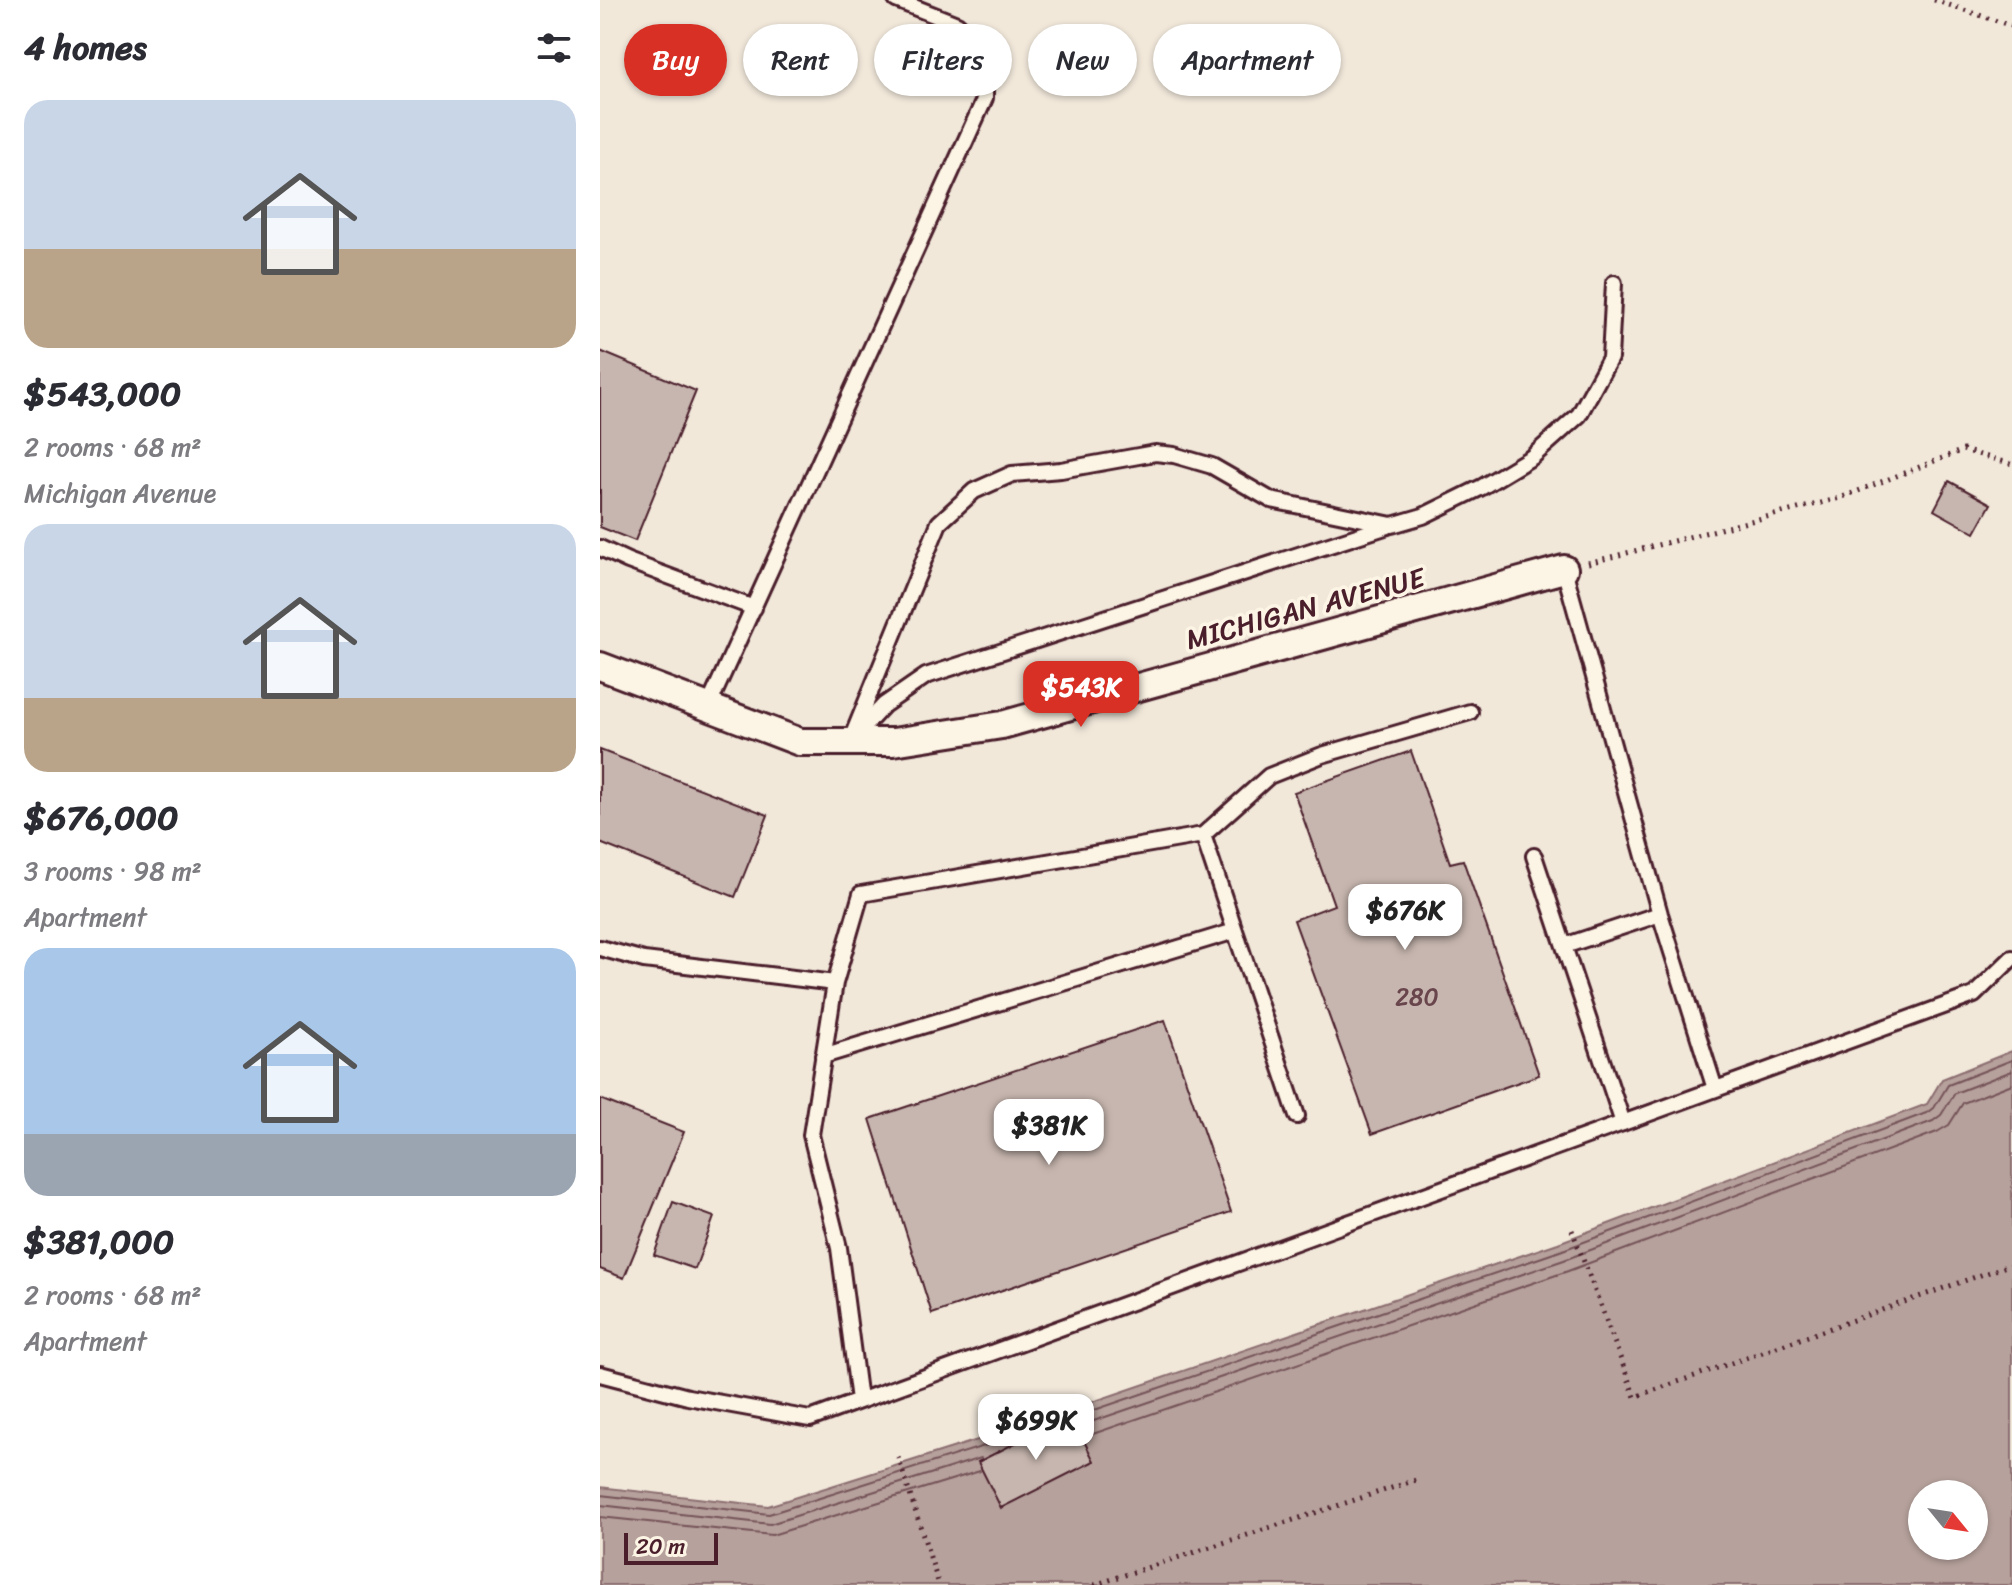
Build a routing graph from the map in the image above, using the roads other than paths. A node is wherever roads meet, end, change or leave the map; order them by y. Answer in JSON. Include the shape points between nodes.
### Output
{"nodes":[{"id":1,"x":896,"y":0,"type":"edge"},
{"id":2,"x":1614,"y":283,"type":"dead end"},
{"id":3,"x":1392,"y":525,"type":"junction"},
{"id":4,"x":600,"y":548,"type":"edge"},
{"id":5,"x":1564,"y":569,"type":"joint"},
{"id":6,"x":754,"y":608,"type":"junction"},
{"id":7,"x":600,"y":666,"type":"edge"},
{"id":8,"x":708,"y":707,"type":"junction"},
{"id":9,"x":1470,"y":712,"type":"dead end"},
{"id":10,"x":850,"y":742,"type":"junction"},
{"id":11,"x":1203,"y":835,"type":"junction"},
{"id":12,"x":1534,"y":856,"type":"dead end"},
{"id":13,"x":1660,"y":914,"type":"junction"},
{"id":14,"x":1235,"y":931,"type":"junction"},
{"id":15,"x":1564,"y":946,"type":"junction"},
{"id":16,"x":600,"y":948,"type":"edge"},
{"id":17,"x":2012,"y":958,"type":"edge"},
{"id":18,"x":835,"y":983,"type":"junction"},
{"id":19,"x":823,"y":1056,"type":"junction"},
{"id":20,"x":1715,"y":1089,"type":"junction"},
{"id":21,"x":1297,"y":1116,"type":"dead end"},
{"id":22,"x":1623,"y":1123,"type":"junction"},
{"id":23,"x":600,"y":1374,"type":"edge"},
{"id":24,"x":859,"y":1400,"type":"junction"}],
"edges":[{"from":1,"to":6,"type":"lane","via":[[957,24],[985,49],[985,98]]},
{"from":2,"to":3,"type":"lane","via":[[1610,358],[1579,415],[1532,457],[1482,487]]},
{"from":3,"to":10,"type":"lane","via":[[926,676],[884,705]]},
{"from":3,"to":10,"type":"lane","via":[[1271,500],[1212,466],[1174,455],[1155,453],[1012,474],[974,491],[939,523]]},
{"from":4,"to":6,"type":"lane"},
{"from":5,"to":10,"type":"street","name":"MICHIGAN AVENUE","via":[[1002,725],[893,742]]},
{"from":5,"to":13,"type":"lane"},
{"from":6,"to":8,"type":"lane"},
{"from":7,"to":8,"type":"street","name":"MICHIGAN AVENUE"},
{"from":8,"to":10,"type":"street","name":"MICHIGAN AVENUE","via":[[800,742]]},
{"from":9,"to":11,"type":"lane","via":[[1269,776]]},
{"from":11,"to":14,"type":"lane"},
{"from":11,"to":18,"type":"lane","via":[[861,894]]},
{"from":12,"to":15,"type":"lane"},
{"from":13,"to":15,"type":"lane"},
{"from":13,"to":20,"type":"lane"},
{"from":14,"to":19,"type":"lane"},
{"from":14,"to":21,"type":"lane"},
{"from":15,"to":22,"type":"lane"},
{"from":16,"to":18,"type":"lane","via":[[644,960]]},
{"from":17,"to":20,"type":"lane","via":[[1974,995]]},
{"from":18,"to":19,"type":"lane"},
{"from":19,"to":24,"type":"lane","via":[[811,1135],[839,1248]]},
{"from":20,"to":22,"type":"lane"},
{"from":22,"to":24,"type":"lane"},
{"from":23,"to":24,"type":"lane","via":[[688,1397],[810,1419]]}]}
